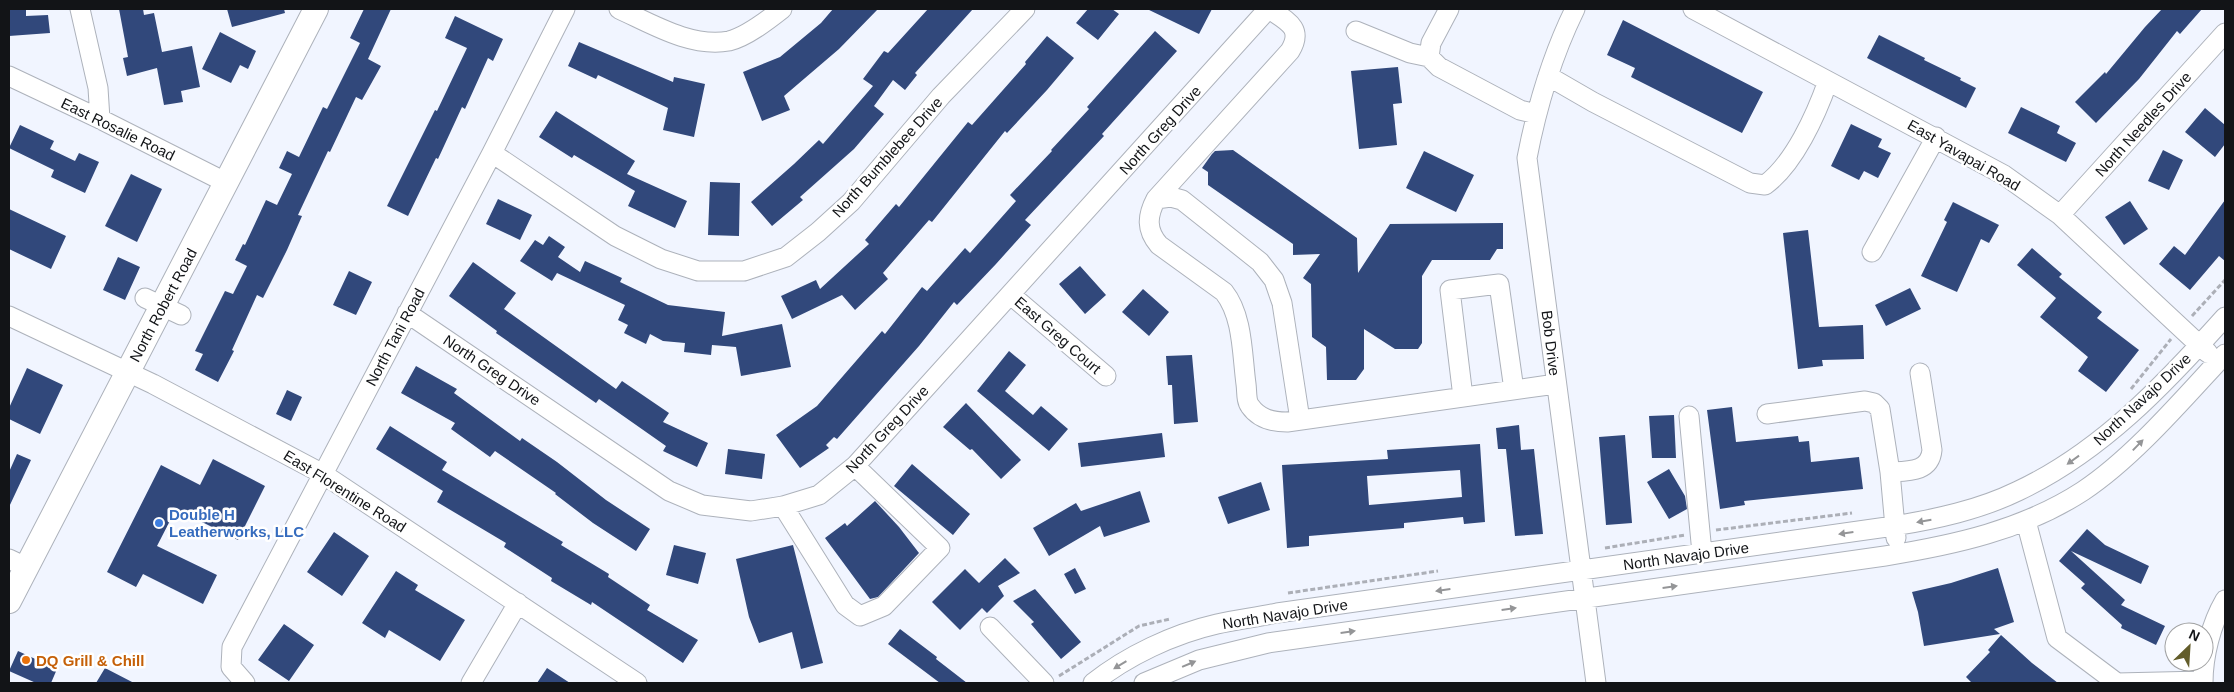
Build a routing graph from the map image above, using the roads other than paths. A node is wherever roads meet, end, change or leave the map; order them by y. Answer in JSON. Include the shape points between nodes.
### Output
{"nodes":[{"id":1,"x":80,"y":9,"type":"edge"},
{"id":2,"x":316,"y":9,"type":"edge"},
{"id":3,"x":565,"y":9,"type":"edge"},
{"id":4,"x":619,"y":9,"type":"edge"},
{"id":5,"x":782,"y":9,"type":"edge"},
{"id":6,"x":1025,"y":9,"type":"edge"},
{"id":7,"x":1269,"y":9,"type":"edge"},
{"id":8,"x":1449,"y":9,"type":"edge"},
{"id":9,"x":1575,"y":9,"type":"edge"},
{"id":10,"x":1693,"y":9,"type":"edge"},
{"id":11,"x":1356,"y":31,"type":"dead end"},
{"id":12,"x":2225,"y":33,"type":"edge"},
{"id":13,"x":1429,"y":57,"type":"junction"},
{"id":14,"x":9,"y":76,"type":"edge"},
{"id":15,"x":1548,"y":76,"type":"junction"},
{"id":16,"x":1828,"y":80,"type":"junction"},
{"id":17,"x":1536,"y":114,"type":"junction"},
{"id":18,"x":100,"y":119,"type":"junction"},
{"id":19,"x":1936,"y":137,"type":"junction"},
{"id":20,"x":492,"y":153,"type":"junction"},
{"id":21,"x":227,"y":183,"type":"junction"},
{"id":22,"x":1156,"y":199,"type":"junction"},
{"id":23,"x":2060,"y":215,"type":"junction"},
{"id":24,"x":1872,"y":252,"type":"dead end"},
{"id":25,"x":1011,"y":295,"type":"junction"},
{"id":26,"x":407,"y":313,"type":"junction"},
{"id":27,"x":9,"y":316,"type":"edge"},
{"id":28,"x":2225,"y":316,"type":"edge"},
{"id":29,"x":2199,"y":345,"type":"junction"},
{"id":30,"x":2223,"y":362,"type":"edge"},
{"id":31,"x":128,"y":372,"type":"junction"},
{"id":32,"x":1920,"y":373,"type":"dead end"},
{"id":33,"x":1106,"y":376,"type":"dead end"},
{"id":34,"x":1556,"y":384,"type":"junction"},
{"id":35,"x":1514,"y":390,"type":"junction"},
{"id":36,"x":1463,"y":397,"type":"junction"},
{"id":37,"x":1767,"y":414,"type":"dead end"},
{"id":38,"x":1689,"y":416,"type":"dead end"},
{"id":39,"x":1300,"y":420,"type":"junction"},
{"id":40,"x":855,"y":466,"type":"junction"},
{"id":41,"x":1890,"y":472,"type":"junction"},
{"id":42,"x":322,"y":474,"type":"junction"},
{"id":43,"x":783,"y":506,"type":"junction"},
{"id":44,"x":2026,"y":521,"type":"junction"},
{"id":45,"x":1894,"y":526,"type":"junction"},
{"id":46,"x":1702,"y":554,"type":"junction"},
{"id":47,"x":1898,"y":554,"type":"junction"},
{"id":48,"x":18,"y":564,"type":"edge"},
{"id":49,"x":1580,"y":571,"type":"junction"},
{"id":50,"x":1584,"y":599,"type":"junction"},
{"id":51,"x":2225,"y":600,"type":"edge"},
{"id":52,"x":9,"y":601,"type":"edge"},
{"id":53,"x":518,"y":604,"type":"junction"},
{"id":54,"x":1299,"y":610,"type":"junction"},
{"id":55,"x":990,"y":627,"type":"dead end"},
{"id":56,"x":1303,"y":638,"type":"junction"},
{"id":57,"x":1047,"y":682,"type":"edge"},
{"id":58,"x":2203,"y":682,"type":"edge"},
{"id":59,"x":245,"y":683,"type":"edge"},
{"id":60,"x":471,"y":683,"type":"edge"},
{"id":61,"x":637,"y":683,"type":"edge"},
{"id":62,"x":1092,"y":683,"type":"edge"},
{"id":63,"x":1144,"y":683,"type":"edge"},
{"id":64,"x":1596,"y":683,"type":"edge"}],
"edges":[{"from":1,"to":18,"type":"street","via":[[98,88]]},
{"from":2,"to":21,"type":"main road","name":"North Robert Road"},
{"from":3,"to":20,"type":"street","name":"North Tani Road"},
{"from":4,"to":5,"type":"street","via":[[705,43],[730,41]]},
{"from":6,"to":20,"type":"street","name":"North Bumblebee Drive","via":[[941,96],[851,202],[786,257],[744,271],[698,271],[661,259],[615,236]]},
{"from":7,"to":22,"type":"street","via":[[1292,24],[1295,43]]},
{"from":7,"to":25,"type":"street","name":"North Greg Drive"},
{"from":8,"to":13,"type":"street","via":[[1431,43]]},
{"from":9,"to":15,"type":"street","name":"Bob Drive"},
{"from":10,"to":16,"type":"street","name":"East Yavapai Road"},
{"from":11,"to":13,"type":"street"},
{"from":12,"to":23,"type":"street","name":"North Needles Drive"},
{"from":13,"to":17,"type":"street","via":[[1439,67],[1520,110]]},
{"from":14,"to":18,"type":"street","name":"East Rosalie Road"},
{"from":15,"to":16,"type":"street","via":[[1750,183],[1765,185],[1777,176],[1808,129]]},
{"from":15,"to":17,"type":"street","name":"Bob Drive"},
{"from":16,"to":19,"type":"street","name":"East Yavapai Road"},
{"from":17,"to":34,"type":"street","name":"Bob Drive","via":[[1527,158]]},
{"from":18,"to":21,"type":"street","name":"East Rosalie Road"},
{"from":19,"to":23,"type":"street","name":"East Yavapai Road","via":[[2004,176]]},
{"from":19,"to":24,"type":"street"},
{"from":20,"to":26,"type":"street","name":"North Tani Road"},
{"from":21,"to":31,"type":"main road","name":"North Robert Road"},
{"from":22,"to":39,"type":"street","via":[[1170,197],[1182,200],[1260,262],[1274,280],[1282,303]]},
{"from":22,"to":39,"type":"street","via":[[1148,217],[1152,236],[1159,245],[1231,300],[1248,404],[1255,413],[1273,422]]},
{"from":23,"to":29,"type":"street","name":"East Yavapai Road"},
{"from":25,"to":33,"type":"street","name":"East Greg Court"},
{"from":25,"to":40,"type":"street","name":"North Greg Drive"},
{"from":26,"to":42,"type":"street","name":"North Tani Road"},
{"from":26,"to":43,"type":"street","name":"North Greg Drive","via":[[669,491],[702,505],[751,511]]},
{"from":27,"to":31,"type":"street","name":"East Florentine Road"},
{"from":28,"to":29,"type":"street","name":"North Navajo Drive"},
{"from":29,"to":30,"type":"street","name":"East Yavapai Road"},
{"from":29,"to":45,"type":"street","name":"North Navajo Drive","one_way":true,"via":[[2109,434],[2065,465],[2017,492],[1971,510]]},
{"from":44,"to":30,"type":"street","name":"North Navajo Drive","one_way":true,"via":[[2083,491],[2132,451]]},
{"from":31,"to":42,"type":"street","name":"East Florentine Road"},
{"from":31,"to":48,"type":"main road","name":"North Robert Road"},
{"from":32,"to":41,"type":"street","via":[[1931,459],[1925,466]]},
{"from":34,"to":35,"type":"street"},
{"from":34,"to":49,"type":"street","name":"Bob Drive"},
{"from":35,"to":36,"type":"street"},
{"from":35,"to":36,"type":"street","via":[[1499,284],[1450,290]]},
{"from":36,"to":39,"type":"street"},
{"from":37,"to":41,"type":"street","via":[[1865,401],[1874,403],[1880,409]]},
{"from":38,"to":46,"type":"street"},
{"from":40,"to":43,"type":"street","name":"North Greg Drive","via":[[819,495]]},
{"from":40,"to":43,"type":"street","via":[[940,548],[884,606],[860,616],[845,605]]},
{"from":41,"to":45,"type":"street"},
{"from":42,"to":53,"type":"street","name":"East Florentine Road"},
{"from":42,"to":59,"type":"street","name":"North Tani Road","via":[[232,647],[231,667]]},
{"from":44,"to":47,"type":"street","name":"North Navajo Drive","via":[[1981,537]]},
{"from":44,"to":58,"type":"street","via":[[2057,638],[2117,683]]},
{"from":45,"to":46,"type":"street","name":"North Navajo Drive","one_way":true},
{"from":45,"to":47,"type":"street"},
{"from":46,"to":49,"type":"street","name":"North Navajo Drive"},
{"from":50,"to":47,"type":"street","name":"North Navajo Drive","one_way":true},
{"from":48,"to":52,"type":"main road","name":"North Robert Road"},
{"from":49,"to":50,"type":"street","name":"Bob Drive"},
{"from":49,"to":54,"type":"street","name":"North Navajo Drive","one_way":true},
{"from":56,"to":50,"type":"street","name":"North Navajo Drive","one_way":true},
{"from":50,"to":64,"type":"street","name":"Bob Drive"},
{"from":51,"to":58,"type":"street","via":[[2205,654]]},
{"from":53,"to":60,"type":"street"},
{"from":53,"to":61,"type":"street","name":"East Florentine Road"},
{"from":54,"to":56,"type":"street"},
{"from":54,"to":62,"type":"street","name":"North Navajo Drive","one_way":true,"via":[[1215,625],[1181,636],[1138,655]]},
{"from":55,"to":57,"type":"street"},
{"from":63,"to":56,"type":"street","name":"North Navajo Drive","one_way":true,"via":[[1199,660]]}]}
